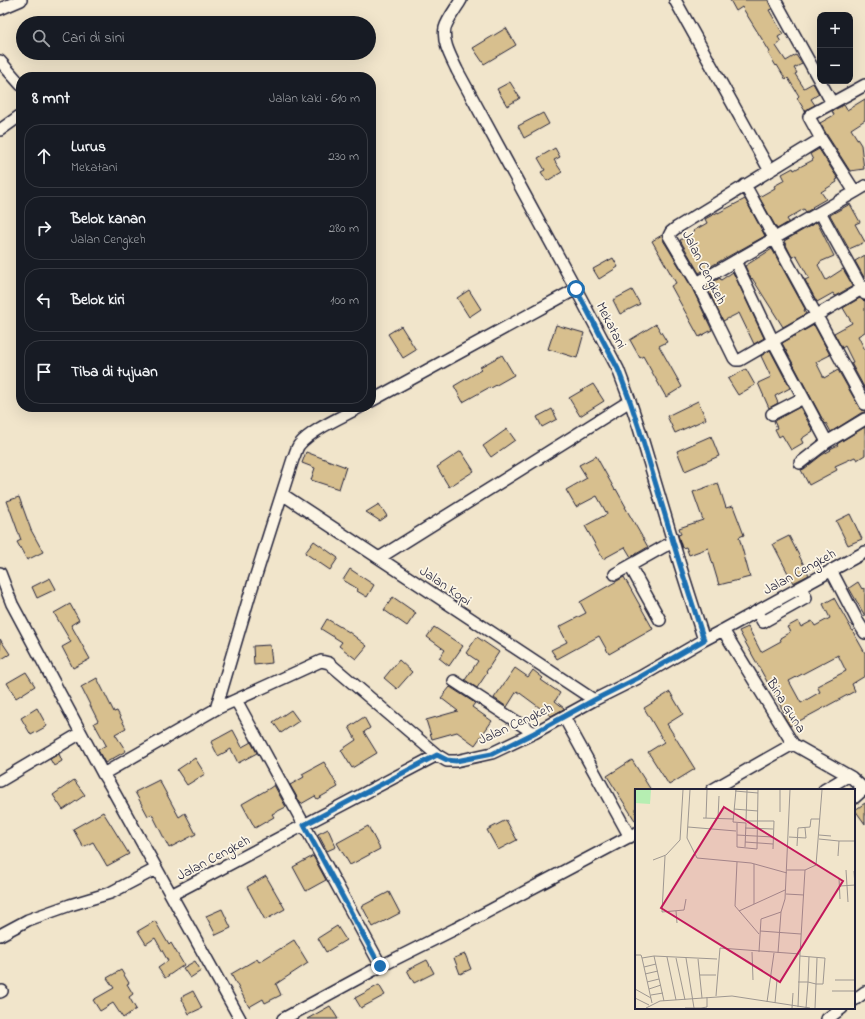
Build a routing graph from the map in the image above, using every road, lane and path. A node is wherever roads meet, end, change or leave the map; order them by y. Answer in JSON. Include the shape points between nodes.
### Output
{"nodes":[{"id":1,"x":21,"y":0,"type":"edge"},
{"id":2,"x":461,"y":0,"type":"edge"},
{"id":3,"x":675,"y":0,"type":"edge"},
{"id":4,"x":776,"y":0,"type":"edge"},
{"id":5,"x":0,"y":10,"type":"edge"},
{"id":6,"x":0,"y":61,"type":"edge"},
{"id":7,"x":16,"y":79,"type":"edge"},
{"id":8,"x":865,"y":85,"type":"edge"},
{"id":9,"x":832,"y":103,"type":"junction"},
{"id":10,"x":16,"y":119,"type":"edge"},
{"id":11,"x":0,"y":130,"type":"edge"},
{"id":12,"x":821,"y":139,"type":"junction"},
{"id":13,"x":770,"y":171,"type":"junction"},
{"id":14,"x":745,"y":185,"type":"junction"},
{"id":15,"x":862,"y":189,"type":"edge"},
{"id":16,"x":820,"y":212,"type":"junction"},
{"id":17,"x":774,"y":238,"type":"junction"},
{"id":18,"x":734,"y":261,"type":"junction"},
{"id":19,"x":697,"y":283,"type":"junction"},
{"id":20,"x":576,"y":289,"type":"junction"},
{"id":21,"x":864,"y":290,"type":"edge"},
{"id":22,"x":816,"y":315,"type":"junction"},
{"id":23,"x":773,"y":341,"type":"junction"},
{"id":24,"x":376,"y":398,"type":"edge"},
{"id":25,"x":803,"y":398,"type":"junction"},
{"id":26,"x":630,"y":401,"type":"junction"},
{"id":27,"x":865,"y":404,"type":"edge"},
{"id":28,"x":351,"y":412,"type":"edge"},
{"id":29,"x":772,"y":414,"type":"dead end"},
{"id":30,"x":865,"y":419,"type":"edge"},
{"id":31,"x":827,"y":442,"type":"junction"},
{"id":32,"x":800,"y":463,"type":"dead end"},
{"id":33,"x":282,"y":494,"type":"junction"},
{"id":34,"x":673,"y":543,"type":"junction"},
{"id":35,"x":865,"y":552,"type":"edge"},
{"id":36,"x":379,"y":558,"type":"junction"},
{"id":37,"x":630,"y":566,"type":"junction"},
{"id":38,"x":831,"y":570,"type":"junction"},
{"id":39,"x":0,"y":573,"type":"edge"},
{"id":40,"x":615,"y":574,"type":"dead end"},
{"id":41,"x":660,"y":620,"type":"dead end"},
{"id":42,"x":723,"y":630,"type":"junction"},
{"id":43,"x":865,"y":633,"type":"edge"},
{"id":44,"x":704,"y":640,"type":"junction"},
{"id":45,"x":454,"y":681,"type":"dead end"},
{"id":46,"x":236,"y":700,"type":"junction"},
{"id":47,"x":594,"y":700,"type":"junction"},
{"id":48,"x":216,"y":709,"type":"junction"},
{"id":49,"x":564,"y":717,"type":"junction"},
{"id":50,"x":81,"y":733,"type":"junction"},
{"id":51,"x":534,"y":733,"type":"junction"},
{"id":52,"x":793,"y":744,"type":"junction"},
{"id":53,"x":437,"y":755,"type":"junction"},
{"id":54,"x":103,"y":774,"type":"junction"},
{"id":55,"x":848,"y":776,"type":"junction"},
{"id":56,"x":0,"y":781,"type":"edge"},
{"id":57,"x":714,"y":789,"type":"edge"},
{"id":58,"x":826,"y":789,"type":"edge"},
{"id":59,"x":865,"y":790,"type":"edge"},
{"id":60,"x":855,"y":797,"type":"edge"},
{"id":61,"x":304,"y":825,"type":"junction"},
{"id":62,"x":633,"y":835,"type":"edge"},
{"id":63,"x":156,"y":869,"type":"junction"},
{"id":64,"x":171,"y":895,"type":"junction"},
{"id":65,"x":0,"y":935,"type":"edge"},
{"id":66,"x":380,"y":966,"type":"junction"},
{"id":67,"x":865,"y":992,"type":"edge"},
{"id":68,"x":855,"y":999,"type":"edge"},
{"id":69,"x":841,"y":1009,"type":"edge"},
{"id":70,"x":240,"y":1019,"type":"edge"},
{"id":71,"x":283,"y":1019,"type":"edge"},
{"id":72,"x":827,"y":1019,"type":"edge"}],
"edges":[{"from":1,"to":5,"type":"street"},
{"from":2,"to":20,"type":"street","name":"Mekatani","via":[[445,26],[446,46]]},
{"from":3,"to":13,"type":"street"},
{"from":4,"to":9,"type":"street"},
{"from":6,"to":7,"type":"street"},
{"from":8,"to":9,"type":"street"},
{"from":9,"to":12,"type":"street","via":[[809,117]]},
{"from":10,"to":11,"type":"street"},
{"from":12,"to":13,"type":"street"},
{"from":12,"to":15,"type":"street"},
{"from":13,"to":14,"type":"street"},
{"from":14,"to":17,"type":"street"},
{"from":14,"to":19,"type":"street","name":"Jalan Cengkeh","via":[[676,228],[669,236]]},
{"from":15,"to":16,"type":"street"},
{"from":16,"to":17,"type":"street"},
{"from":16,"to":21,"type":"street"},
{"from":17,"to":18,"type":"street"},
{"from":17,"to":22,"type":"street"},
{"from":18,"to":19,"type":"street"},
{"from":18,"to":23,"type":"street"},
{"from":19,"to":23,"type":"street","name":"Jalan Cengkeh","via":[[736,360]]},
{"from":20,"to":24,"type":"street"},
{"from":20,"to":26,"type":"street","name":"Mekatani","via":[[618,369]]},
{"from":21,"to":22,"type":"street","name":"Jalan Cengkeh"},
{"from":22,"to":23,"type":"street","name":"Jalan Cengkeh"},
{"from":22,"to":27,"type":"street"},
{"from":23,"to":25,"type":"street"},
{"from":25,"to":29,"type":"street"},
{"from":25,"to":31,"type":"street"},
{"from":26,"to":34,"type":"street","name":"Mekatani"},
{"from":26,"to":36,"type":"street"},
{"from":28,"to":33,"type":"street","via":[[316,431],[298,447]]},
{"from":30,"to":31,"type":"street"},
{"from":31,"to":32,"type":"street"},
{"from":33,"to":36,"type":"street","name":"Jalan Kopi"},
{"from":33,"to":48,"type":"street"},
{"from":34,"to":37,"type":"street"},
{"from":34,"to":44,"type":"street","name":"Mekatani"},
{"from":35,"to":38,"type":"street","name":"Jalan Cengkeh"},
{"from":36,"to":47,"type":"street","name":"Jalan Kopi"},
{"from":37,"to":40,"type":"street"},
{"from":37,"to":41,"type":"street"},
{"from":38,"to":42,"type":"street","name":"Jalan Cengkeh"},
{"from":38,"to":43,"type":"street"},
{"from":39,"to":50,"type":"street","via":[[12,604]]},
{"from":42,"to":44,"type":"street","name":"Jalan Cengkeh"},
{"from":42,"to":52,"type":"street","name":"Bina Guna"},
{"from":44,"to":47,"type":"street","name":"Jalan Cengkeh"},
{"from":45,"to":51,"type":"street"},
{"from":46,"to":48,"type":"street"},
{"from":46,"to":53,"type":"street","via":[[321,661],[329,663]]},
{"from":46,"to":61,"type":"street"},
{"from":47,"to":49,"type":"street","name":"Jalan Cengkeh"},
{"from":48,"to":54,"type":"street"},
{"from":49,"to":51,"type":"street","name":"Jalan Cengkeh"},
{"from":49,"to":62,"type":"street"},
{"from":50,"to":54,"type":"street"},
{"from":50,"to":56,"type":"street"},
{"from":51,"to":53,"type":"street","name":"Jalan Cengkeh","via":[[492,754],[456,761]]},
{"from":52,"to":55,"type":"street","name":"Bina Guna"},
{"from":52,"to":57,"type":"street"},
{"from":53,"to":61,"type":"street","name":"Jalan Cengkeh"},
{"from":54,"to":63,"type":"street"},
{"from":55,"to":58,"type":"street"},
{"from":55,"to":59,"type":"street","name":"Bina Guna"},
{"from":59,"to":60,"type":"street"},
{"from":61,"to":64,"type":"street","name":"Jalan Cengkeh"},
{"from":61,"to":66,"type":"street"},
{"from":62,"to":66,"type":"street","via":[[455,930]]},
{"from":63,"to":64,"type":"street"},
{"from":63,"to":65,"type":"street","via":[[110,893],[28,920]]},
{"from":64,"to":70,"type":"street"},
{"from":66,"to":71,"type":"street"},
{"from":67,"to":68,"type":"street"},
{"from":69,"to":72,"type":"street"}]}
